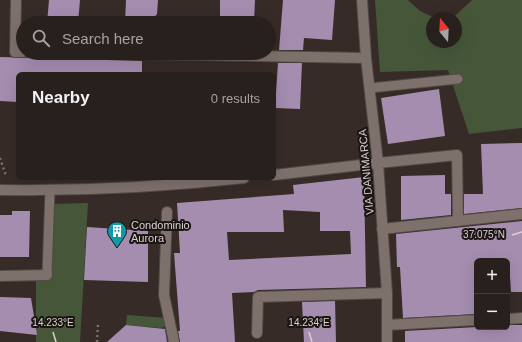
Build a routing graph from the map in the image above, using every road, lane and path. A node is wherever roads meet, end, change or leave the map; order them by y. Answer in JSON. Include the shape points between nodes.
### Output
{"nodes":[{"id":1,"x":16,"y":0,"type":"edge"},
{"id":2,"x":362,"y":0,"type":"edge"},
{"id":3,"x":17,"y":16,"type":"edge"},
{"id":4,"x":276,"y":56,"type":"edge"},
{"id":5,"x":366,"y":58,"type":"junction"},
{"id":6,"x":458,"y":79,"type":"dead end"},
{"id":7,"x":370,"y":88,"type":"junction"},
{"id":8,"x":378,"y":163,"type":"junction"},
{"id":9,"x":276,"y":175,"type":"edge"},
{"id":10,"x":226,"y":180,"type":"edge"},
{"id":11,"x":0,"y":190,"type":"edge"},
{"id":12,"x":50,"y":190,"type":"junction"},
{"id":13,"x":167,"y":212,"type":"dead end"},
{"id":14,"x":522,"y":214,"type":"edge"},
{"id":15,"x":458,"y":221,"type":"junction"},
{"id":16,"x":382,"y":229,"type":"junction"},
{"id":17,"x":47,"y":275,"type":"joint"},
{"id":18,"x":0,"y":276,"type":"edge"},
{"id":19,"x":387,"y":293,"type":"junction"},
{"id":20,"x":522,"y":318,"type":"edge"},
{"id":21,"x":510,"y":319,"type":"edge"},
{"id":22,"x":474,"y":320,"type":"edge"},
{"id":23,"x":98,"y":324,"type":"dead end"},
{"id":24,"x":387,"y":325,"type":"junction"},
{"id":25,"x":257,"y":332,"type":"dead end"},
{"id":26,"x":97,"y":342,"type":"edge"},
{"id":27,"x":174,"y":342,"type":"edge"},
{"id":28,"x":387,"y":342,"type":"edge"}],
"edges":[{"from":1,"to":3,"type":"street"},
{"from":2,"to":5,"type":"street","name":"VIA DANIMARCA"},
{"from":4,"to":5,"type":"street"},
{"from":5,"to":7,"type":"street","name":"VIA DANIMARCA"},
{"from":6,"to":7,"type":"lane"},
{"from":7,"to":8,"type":"street","name":"VIA DANIMARCA"},
{"from":8,"to":9,"type":"street"},
{"from":8,"to":15,"type":"street","via":[[457,155]]},
{"from":8,"to":16,"type":"street","name":"VIA DANIMARCA"},
{"from":10,"to":12,"type":"street"},
{"from":11,"to":12,"type":"street"},
{"from":12,"to":17,"type":"lane"},
{"from":13,"to":27,"type":"street","via":[[164,294]]},
{"from":14,"to":15,"type":"street"},
{"from":15,"to":16,"type":"street"},
{"from":16,"to":19,"type":"street","name":"VIA DANIMARCA"},
{"from":17,"to":18,"type":"street"},
{"from":19,"to":24,"type":"street","name":"VIA DANIMARCA"},
{"from":19,"to":25,"type":"street","via":[[258,296]]},
{"from":20,"to":21,"type":"street"},
{"from":22,"to":24,"type":"street"},
{"from":23,"to":26,"type":"path"},
{"from":24,"to":28,"type":"street","name":"VIA DANIMARCA"}]}
